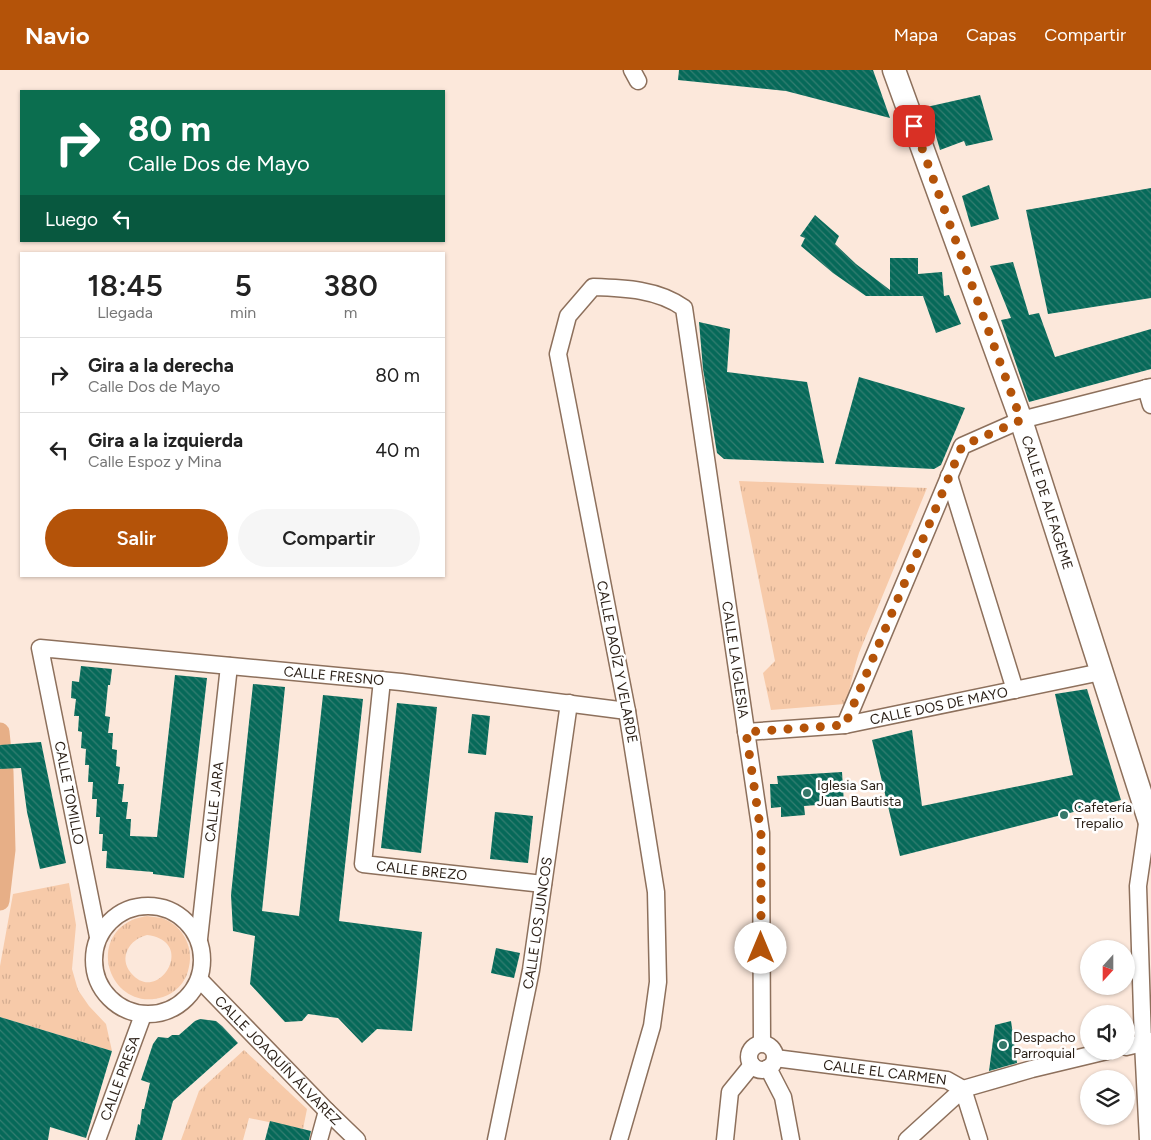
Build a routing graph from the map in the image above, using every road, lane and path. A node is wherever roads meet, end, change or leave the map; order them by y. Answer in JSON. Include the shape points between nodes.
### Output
{"nodes":[{"id":1,"x":894,"y":70,"type":"edge"},
{"id":2,"x":684,"y":308,"type":"joint"},
{"id":3,"x":1148,"y":388,"type":"edge"},
{"id":4,"x":1151,"y":405,"type":"edge"},
{"id":5,"x":1021,"y":420,"type":"junction"},
{"id":6,"x":949,"y":476,"type":"junction"},
{"id":7,"x":40,"y":648,"type":"joint"},
{"id":8,"x":229,"y":666,"type":"junction"},
{"id":9,"x":1101,"y":672,"type":"junction"},
{"id":10,"x":382,"y":680,"type":"junction"},
{"id":11,"x":1015,"y":690,"type":"junction"},
{"id":12,"x":569,"y":703,"type":"junction"},
{"id":13,"x":627,"y":711,"type":"junction"},
{"id":14,"x":845,"y":725,"type":"junction"},
{"id":15,"x":746,"y":732,"type":"junction"},
{"id":16,"x":1150,"y":820,"type":"edge"},
{"id":17,"x":543,"y":884,"type":"junction"},
{"id":18,"x":98,"y":937,"type":"junction"},
{"id":19,"x":199,"y":939,"type":"junction"},
{"id":20,"x":200,"y":980,"type":"junction"},
{"id":21,"x":143,"y":1015,"type":"junction"},
{"id":22,"x":1147,"y":1042,"type":"edge"},
{"id":23,"x":762,"y":1043,"type":"junction"},
{"id":24,"x":1080,"y":1057,"type":"edge"},
{"id":25,"x":765,"y":1064,"type":"junction"},
{"id":26,"x":963,"y":1089,"type":"junction"},
{"id":27,"x":326,"y":1111,"type":"junction"},
{"id":28,"x":97,"y":1140,"type":"edge"},
{"id":29,"x":319,"y":1140,"type":"edge"},
{"id":30,"x":358,"y":1140,"type":"edge"},
{"id":31,"x":496,"y":1140,"type":"edge"},
{"id":32,"x":619,"y":1140,"type":"edge"},
{"id":33,"x":725,"y":1140,"type":"edge"},
{"id":34,"x":791,"y":1140,"type":"edge"},
{"id":35,"x":907,"y":1140,"type":"edge"},
{"id":36,"x":979,"y":1140,"type":"edge"},
{"id":37,"x":1148,"y":1140,"type":"edge"}],
"edges":[{"from":1,"to":5,"type":"street","name":"CALLE DE ALFAGEME"},
{"from":2,"to":13,"type":"street","name":"CALLE DAOÍZ Y VELARDE","via":[[674,300],[636,289],[593,287],[568,316],[558,354]]},
{"from":2,"to":15,"type":"street","name":"CALLE LA IGLESIA"},
{"from":3,"to":4,"type":"street"},
{"from":3,"to":5,"type":"street"},
{"from":5,"to":6,"type":"street","via":[[962,446]]},
{"from":5,"to":9,"type":"street","name":"CALLE DE ALFAGEME"},
{"from":6,"to":11,"type":"street"},
{"from":6,"to":14,"type":"street"},
{"from":7,"to":8,"type":"street","name":"CALLE FRESNO"},
{"from":7,"to":18,"type":"street","name":"CALLE TOMILLO"},
{"from":8,"to":10,"type":"street","name":"CALLE FRESNO"},
{"from":8,"to":19,"type":"street","name":"CALLE JARA"},
{"from":9,"to":11,"type":"street","name":"CALLE DOS DE MAYO"},
{"from":9,"to":16,"type":"street","name":"CALLE DE ALFAGEME"},
{"from":10,"to":12,"type":"street","name":"CALLE FRESNO"},
{"from":10,"to":17,"type":"street","name":"CALLE BREZO","via":[[363,864]]},
{"from":11,"to":14,"type":"street","name":"CALLE DOS DE MAYO"},
{"from":12,"to":13,"type":"street","name":"CALLE FRESNO"},
{"from":12,"to":17,"type":"street","name":"CALLE LOS JUNCOS"},
{"from":13,"to":32,"type":"street","name":"CALLE DAOÍZ Y VELARDE","via":[[656,892],[658,982],[652,1026]]},
{"from":14,"to":15,"type":"street","name":"CALLE DOS DE MAYO"},
{"from":15,"to":23,"type":"street","name":"CALLE LA IGLESIA","via":[[761,833]]},
{"from":16,"to":22,"type":"street","via":[[1138,886]]},
{"from":17,"to":31,"type":"street","name":"CALLE LOS JUNCOS","via":[[531,970]]},
{"from":18,"to":19,"type":"street","via":[[113,918],[131,908],[151,906],[171,910],[188,922]]},
{"from":18,"to":21,"type":"street","via":[[93,956],[101,988],[112,1002]]},
{"from":19,"to":20,"type":"street","via":[[204,959]]},
{"from":20,"to":21,"type":"street","via":[[178,1007],[161,1014]]},
{"from":20,"to":27,"type":"street","name":"CALLE JOAQUÍN ÁLVAREZ"},
{"from":21,"to":28,"type":"street","name":"CALLE PRESA"},
{"from":22,"to":37,"type":"street"},
{"from":23,"to":25,"type":"street","via":[[775,1053]]},
{"from":23,"to":25,"type":"street","via":[[754,1046],[749,1058]]},
{"from":24,"to":26,"type":"street","name":"CALLE EL CARMEN"},
{"from":25,"to":26,"type":"street","name":"CALLE EL CARMEN","via":[[948,1080]]},
{"from":25,"to":33,"type":"street","via":[[730,1092]]},
{"from":25,"to":34,"type":"street","via":[[784,1097]]},
{"from":26,"to":35,"type":"street"},
{"from":26,"to":36,"type":"street"},
{"from":27,"to":29,"type":"street"},
{"from":27,"to":30,"type":"street","name":"CALLE JOAQUÍN ÁLVAREZ"}]}
